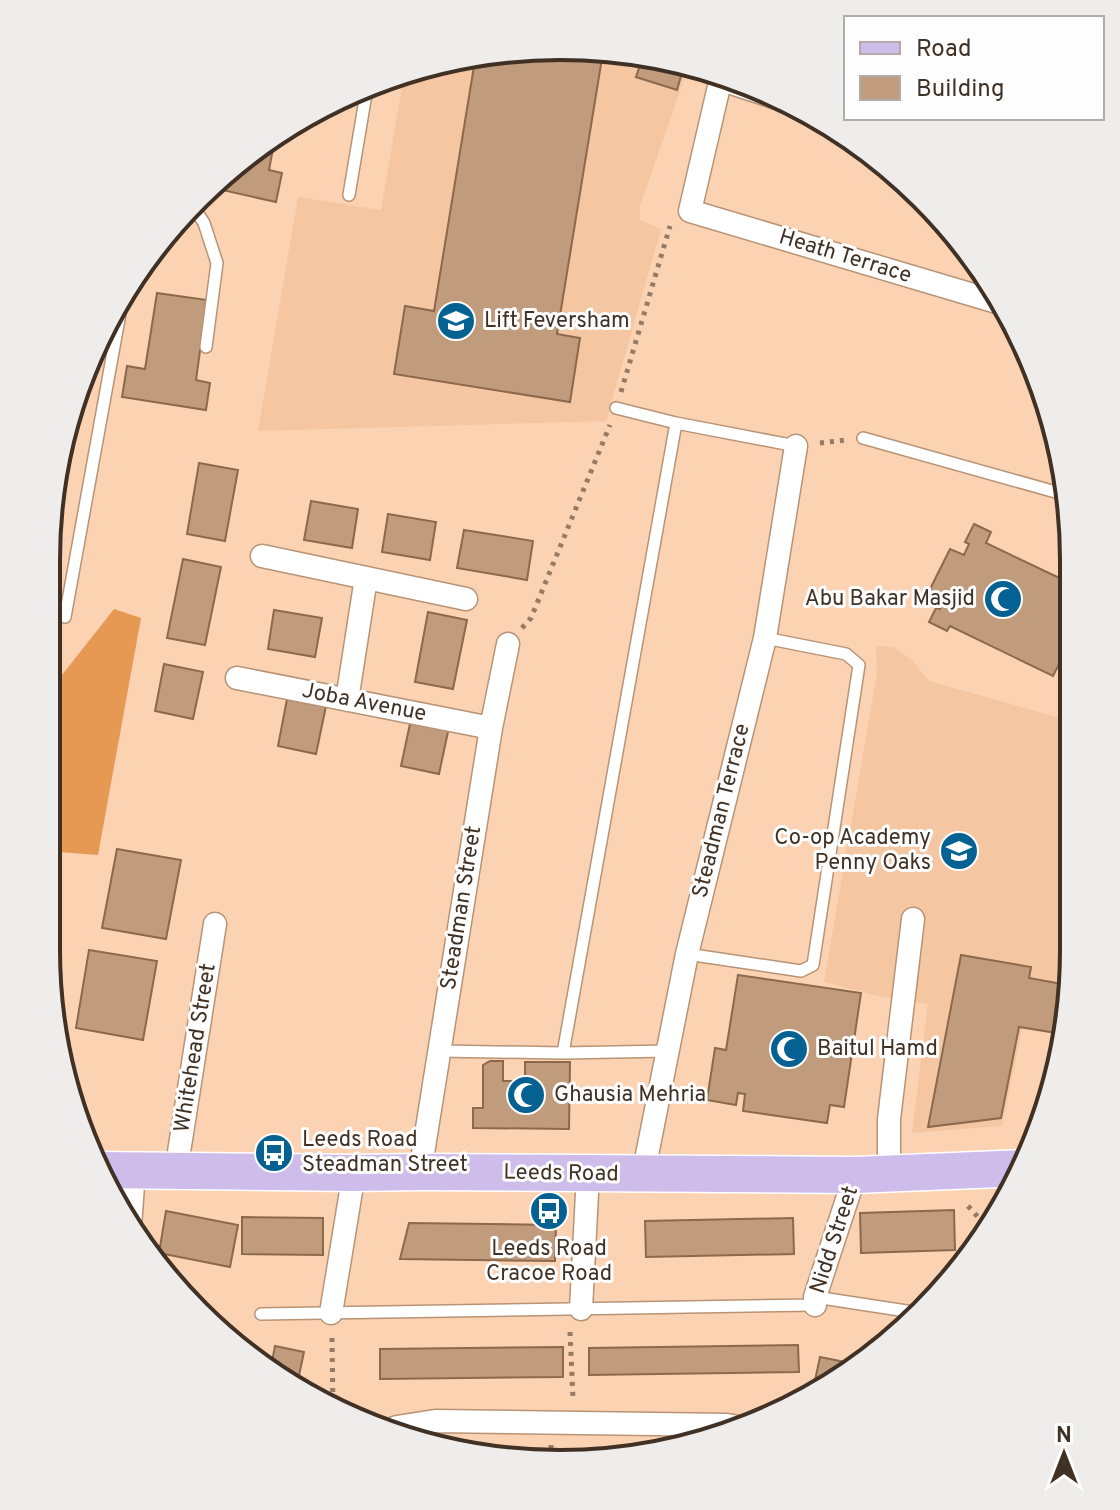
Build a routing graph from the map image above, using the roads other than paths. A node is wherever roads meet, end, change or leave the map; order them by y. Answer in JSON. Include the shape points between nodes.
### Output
{"nodes":[{"id":1,"x":719,"y":87,"type":"edge"},
{"id":2,"x":365,"y":100,"type":"edge"},
{"id":3,"x":349,"y":195,"type":"dead end"},
{"id":4,"x":198,"y":214,"type":"edge"},
{"id":5,"x":986,"y":299,"type":"edge"},
{"id":6,"x":117,"y":329,"type":"edge"},
{"id":7,"x":206,"y":347,"type":"dead end"},
{"id":8,"x":616,"y":408,"type":"road end"},
{"id":9,"x":676,"y":423,"type":"junction"},
{"id":10,"x":863,"y":438,"type":"dead end"},
{"id":11,"x":796,"y":446,"type":"joint"},
{"id":12,"x":1055,"y":492,"type":"edge"},
{"id":13,"x":262,"y":556,"type":"dead end"},
{"id":14,"x":366,"y":578,"type":"junction"},
{"id":15,"x":466,"y":599,"type":"dead end"},
{"id":16,"x":65,"y":617,"type":"dead end"},
{"id":17,"x":765,"y":638,"type":"junction"},
{"id":18,"x":508,"y":644,"type":"road end"},
{"id":19,"x":237,"y":678,"type":"dead end"},
{"id":20,"x":347,"y":700,"type":"junction"},
{"id":21,"x":491,"y":728,"type":"junction"},
{"id":22,"x":913,"y":919,"type":"dead end"},
{"id":23,"x":215,"y":924,"type":"dead end"},
{"id":24,"x":687,"y":954,"type":"junction"},
{"id":25,"x":440,"y":1051,"type":"junction"},
{"id":26,"x":668,"y":1051,"type":"junction"},
{"id":27,"x":563,"y":1053,"type":"junction"},
{"id":28,"x":1009,"y":1169,"type":"edge"},
{"id":29,"x":117,"y":1171,"type":"edge"},
{"id":30,"x":176,"y":1171,"type":"junction"},
{"id":31,"x":420,"y":1172,"type":"junction"},
{"id":32,"x":354,"y":1173,"type":"junction"},
{"id":33,"x":588,"y":1174,"type":"junction"},
{"id":34,"x":643,"y":1175,"type":"junction"},
{"id":35,"x":872,"y":1175,"type":"junction"},
{"id":36,"x":815,"y":1301,"type":"junction"},
{"id":37,"x":575,"y":1309,"type":"junction"},
{"id":38,"x":906,"y":1311,"type":"edge"},
{"id":39,"x":331,"y":1313,"type":"junction"},
{"id":40,"x":261,"y":1314,"type":"dead end"},
{"id":41,"x":407,"y":1425,"type":"edge"},
{"id":42,"x":715,"y":1425,"type":"edge"}],
"edges":[{"from":1,"to":5,"type":"street","name":"Heath Terrace","via":[[690,211]]},
{"from":2,"to":3,"type":"lane"},
{"from":4,"to":7,"type":"lane","via":[[217,263]]},
{"from":6,"to":16,"type":"lane"},
{"from":8,"to":9,"type":"lane"},
{"from":9,"to":11,"type":"lane"},
{"from":9,"to":27,"type":"lane"},
{"from":10,"to":12,"type":"lane"},
{"from":11,"to":17,"type":"street","name":"Steadman Terrace"},
{"from":13,"to":14,"type":"street"},
{"from":14,"to":15,"type":"street"},
{"from":14,"to":20,"type":"street"},
{"from":17,"to":24,"type":"street","name":"Steadman Terrace"},
{"from":17,"to":24,"type":"lane","via":[[846,654],[859,665],[813,965],[801,971]]},
{"from":18,"to":21,"type":"street","name":"Steadman Street"},
{"from":19,"to":20,"type":"street","name":"Joba Avenue"},
{"from":20,"to":21,"type":"street","name":"Joba Avenue"},
{"from":21,"to":25,"type":"street","name":"Steadman Street"},
{"from":22,"to":35,"type":"street","name":"Nidd Street","via":[[889,1119]]},
{"from":23,"to":30,"type":"street","name":"Whitehead Street"},
{"from":24,"to":26,"type":"street","name":"Steadman Terrace"},
{"from":25,"to":27,"type":"lane"},
{"from":25,"to":31,"type":"street","name":"Steadman Street"},
{"from":26,"to":27,"type":"lane"},
{"from":26,"to":34,"type":"street","name":"Steadman Terrace"},
{"from":28,"to":35,"type":"main road","name":"Leeds Road"},
{"from":29,"to":30,"type":"main road","name":"Leeds Road"},
{"from":30,"to":32,"type":"main road","name":"Leeds Road"},
{"from":31,"to":32,"type":"main road","name":"Leeds Road"},
{"from":31,"to":33,"type":"main road","name":"Leeds Road"},
{"from":32,"to":39,"type":"street"},
{"from":33,"to":34,"type":"main road","name":"Leeds Road"},
{"from":33,"to":37,"type":"street"},
{"from":34,"to":35,"type":"main road","name":"Leeds Road"},
{"from":35,"to":36,"type":"street","name":"Nidd Street"},
{"from":36,"to":37,"type":"lane"},
{"from":36,"to":38,"type":"lane"},
{"from":37,"to":39,"type":"lane"},
{"from":39,"to":40,"type":"lane"},
{"from":41,"to":42,"type":"street","via":[[435,1421]]}]}
